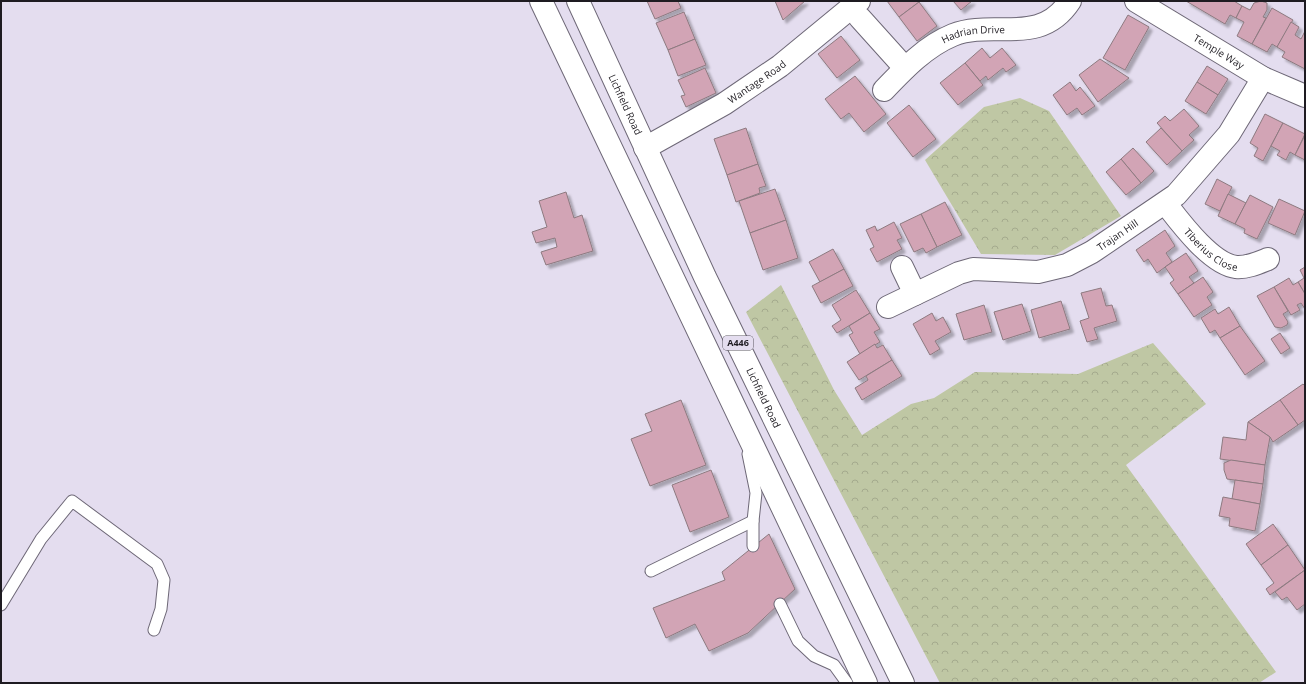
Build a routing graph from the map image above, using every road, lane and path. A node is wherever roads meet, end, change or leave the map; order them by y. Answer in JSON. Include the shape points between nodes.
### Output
{"nodes":[{"id":1,"x":541,"y":1,"type":"edge"},
{"id":2,"x":578,"y":1,"type":"edge"},
{"id":3,"x":1070,"y":1,"type":"edge"},
{"id":4,"x":1136,"y":1,"type":"edge"},
{"id":5,"x":860,"y":10,"type":"edge"},
{"id":6,"x":905,"y":68,"type":"junction"},
{"id":7,"x":1263,"y":78,"type":"junction"},
{"id":8,"x":884,"y":90,"type":"dead end"},
{"id":9,"x":1305,"y":96,"type":"edge"},
{"id":10,"x":645,"y":148,"type":"junction"},
{"id":11,"x":1166,"y":204,"type":"junction"},
{"id":12,"x":1268,"y":259,"type":"dead end"},
{"id":13,"x":902,"y":267,"type":"dead end"},
{"id":14,"x":915,"y":294,"type":"junction"},
{"id":15,"x":888,"y":307,"type":"dead end"},
{"id":16,"x":737,"y":413,"type":"junction"},
{"id":17,"x":753,"y":521,"type":"junction"},
{"id":18,"x":753,"y":546,"type":"dead end"},
{"id":19,"x":651,"y":571,"type":"dead end"},
{"id":20,"x":780,"y":604,"type":"dead end"},
{"id":21,"x":1,"y":605,"type":"edge"},
{"id":22,"x":154,"y":630,"type":"dead end"},
{"id":23,"x":847,"y":683,"type":"edge"},
{"id":24,"x":866,"y":683,"type":"edge"},
{"id":25,"x":903,"y":683,"type":"edge"}],
"edges":[{"from":1,"to":16,"type":"main road","number":"A446"},
{"from":2,"to":10,"type":"main road","name":"Lichfield Road","number":"A446"},
{"from":3,"to":6,"type":"main road","name":"Hadrian Drive","via":[[1050,22],[1008,30],[975,30],[953,35],[932,46]]},
{"from":4,"to":7,"type":"main road","name":"Temple Way"},
{"from":5,"to":6,"type":"main road"},
{"from":5,"to":10,"type":"main road","name":"Wantage Road","via":[[724,104]]},
{"from":6,"to":8,"type":"main road","name":"Hadrian Drive"},
{"from":7,"to":9,"type":"main road","name":"Temple Way"},
{"from":7,"to":11,"type":"main road","name":"Trajan Hill","via":[[1229,134],[1187,184]]},
{"from":10,"to":25,"type":"main road","name":"Lichfield Road","number":"A446"},
{"from":11,"to":12,"type":"main road","name":"Tiberius Close","via":[[1197,242],[1217,259],[1235,267]]},
{"from":11,"to":14,"type":"main road","name":"Trajan Hill","via":[[1092,252],[1066,265],[1038,272],[973,269]]},
{"from":13,"to":14,"type":"main road"},
{"from":14,"to":15,"type":"main road","name":"Trajan Hill"},
{"from":16,"to":17,"type":"lane","via":[[750,459],[756,493]]},
{"from":16,"to":24,"type":"main road","number":"A446"},
{"from":17,"to":18,"type":"lane"},
{"from":17,"to":19,"type":"lane"},
{"from":20,"to":23,"type":"lane","via":[[798,641],[814,656],[834,665]]},
{"from":21,"to":22,"type":"lane","via":[[41,539],[72,501],[157,564],[164,580],[161,609]]}]}
